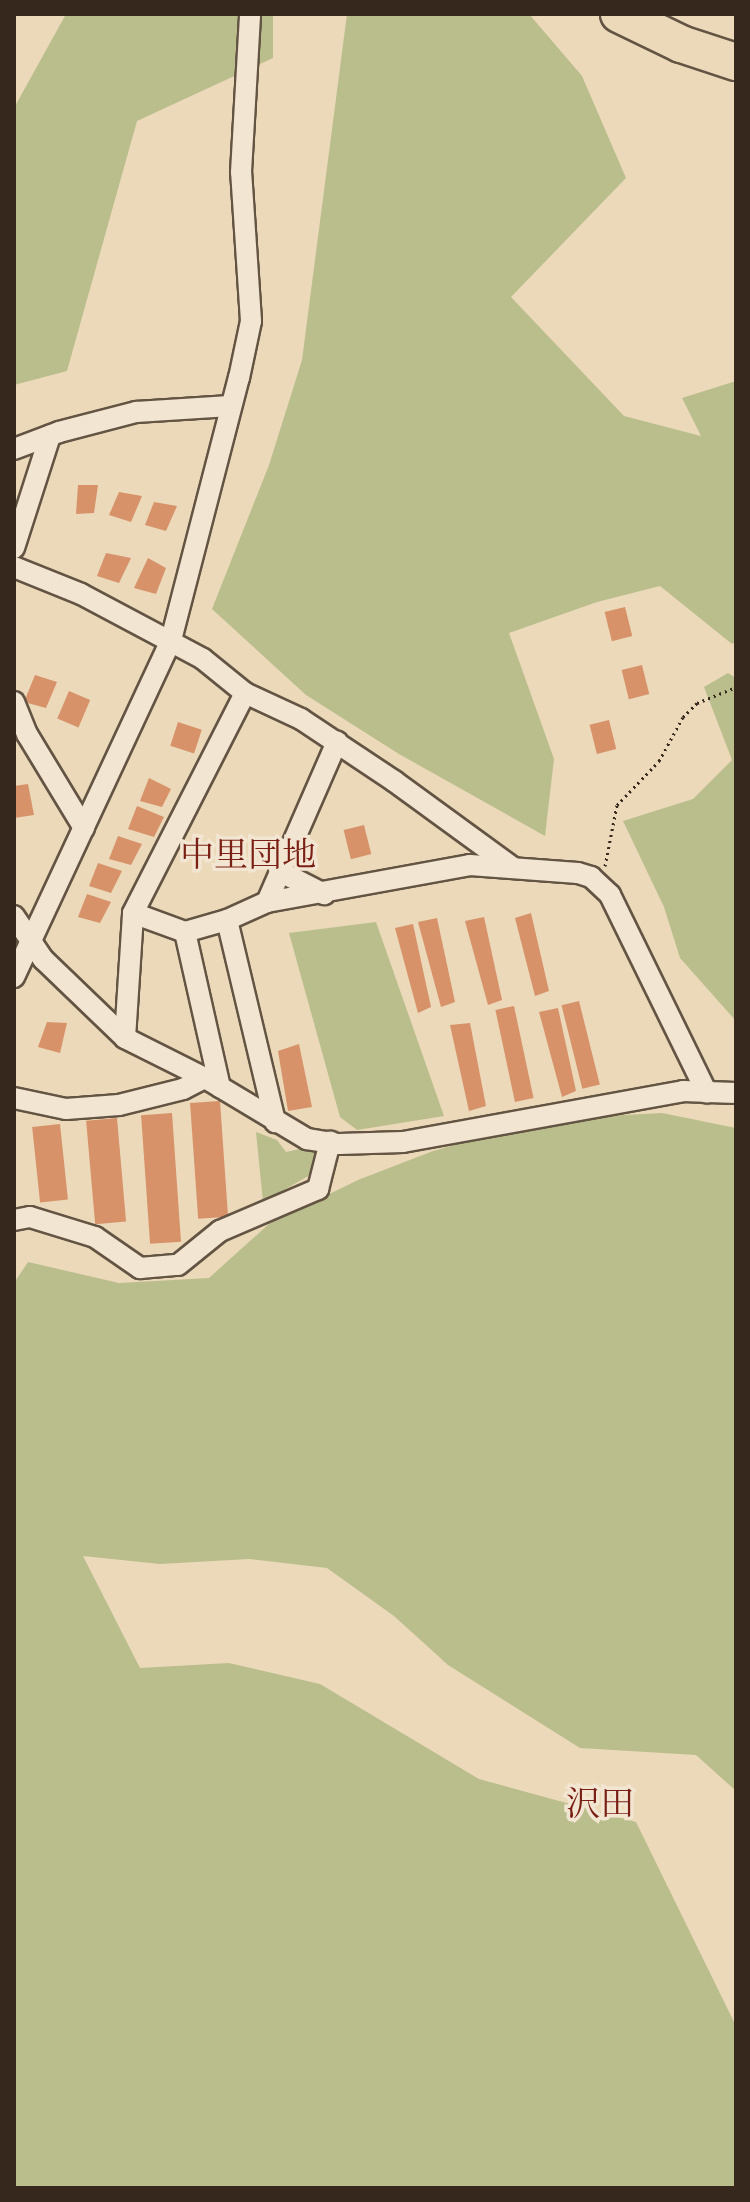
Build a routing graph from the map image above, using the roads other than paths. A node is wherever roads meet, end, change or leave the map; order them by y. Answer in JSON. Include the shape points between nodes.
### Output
{"nodes":[{"id":1,"x":250,"y":14,"type":"edge"},
{"id":2,"x":619,"y":14,"type":"edge"},
{"id":3,"x":736,"y":62,"type":"edge"},
{"id":4,"x":230,"y":406,"type":"junction"},
{"id":5,"x":50,"y":436,"type":"junction"},
{"id":6,"x":14,"y":449,"type":"edge"},
{"id":7,"x":14,"y":548,"type":"edge"},
{"id":8,"x":14,"y":567,"type":"edge"},
{"id":9,"x":171,"y":640,"type":"junction"},
{"id":10,"x":245,"y":693,"type":"junction"},
{"id":11,"x":14,"y":702,"type":"edge"},
{"id":12,"x":337,"y":742,"type":"junction"},
{"id":13,"x":84,"y":828,"type":"junction"},
{"id":14,"x":512,"y":867,"type":"junction"},
{"id":15,"x":279,"y":871,"type":"junction"},
{"id":16,"x":324,"y":894,"type":"junction"},
{"id":17,"x":267,"y":902,"type":"junction"},
{"id":18,"x":133,"y":913,"type":"junction"},
{"id":19,"x":14,"y":916,"type":"edge"},
{"id":20,"x":227,"y":920,"type":"junction"},
{"id":21,"x":185,"y":932,"type":"junction"},
{"id":22,"x":31,"y":943,"type":"junction"},
{"id":23,"x":14,"y":977,"type":"edge"},
{"id":24,"x":125,"y":1038,"type":"junction"},
{"id":25,"x":212,"y":1083,"type":"junction"},
{"id":26,"x":707,"y":1093,"type":"junction"},
{"id":27,"x":736,"y":1093,"type":"edge"},
{"id":28,"x":14,"y":1098,"type":"edge"},
{"id":29,"x":275,"y":1122,"type":"junction"},
{"id":30,"x":330,"y":1142,"type":"junction"},
{"id":31,"x":14,"y":1220,"type":"edge"}],
"edges":[{"from":1,"to":4,"type":"street","via":[[241,172],[251,321]]},
{"from":2,"to":3,"type":"highway","via":[[681,44]]},
{"from":4,"to":5,"type":"street","via":[[136,412]]},
{"from":4,"to":9,"type":"street"},
{"from":5,"to":6,"type":"street"},
{"from":5,"to":7,"type":"street"},
{"from":8,"to":9,"type":"street"},
{"from":9,"to":10,"type":"street"},
{"from":9,"to":13,"type":"street"},
{"from":10,"to":12,"type":"street"},
{"from":10,"to":18,"type":"street"},
{"from":11,"to":13,"type":"street"},
{"from":12,"to":14,"type":"street"},
{"from":12,"to":15,"type":"street"},
{"from":13,"to":22,"type":"street"},
{"from":14,"to":16,"type":"street","via":[[470,865]]},
{"from":14,"to":26,"type":"street","via":[[578,873],[610,895]]},
{"from":15,"to":16,"type":"street"},
{"from":15,"to":17,"type":"street"},
{"from":16,"to":17,"type":"street"},
{"from":17,"to":20,"type":"street"},
{"from":18,"to":21,"type":"street"},
{"from":18,"to":24,"type":"street"},
{"from":19,"to":22,"type":"street"},
{"from":20,"to":21,"type":"street"},
{"from":20,"to":29,"type":"street"},
{"from":21,"to":25,"type":"street"},
{"from":22,"to":23,"type":"street"},
{"from":22,"to":24,"type":"street"},
{"from":24,"to":25,"type":"street"},
{"from":25,"to":28,"type":"street","via":[[119,1105],[66,1109]]},
{"from":25,"to":29,"type":"street"},
{"from":26,"to":27,"type":"street"},
{"from":26,"to":30,"type":"street","via":[[683,1091],[403,1142]]},
{"from":29,"to":30,"type":"street","via":[[307,1139]]},
{"from":30,"to":31,"type":"street","via":[[318,1189],[220,1231],[178,1265],[140,1268],[95,1237],[30,1217]]}]}
